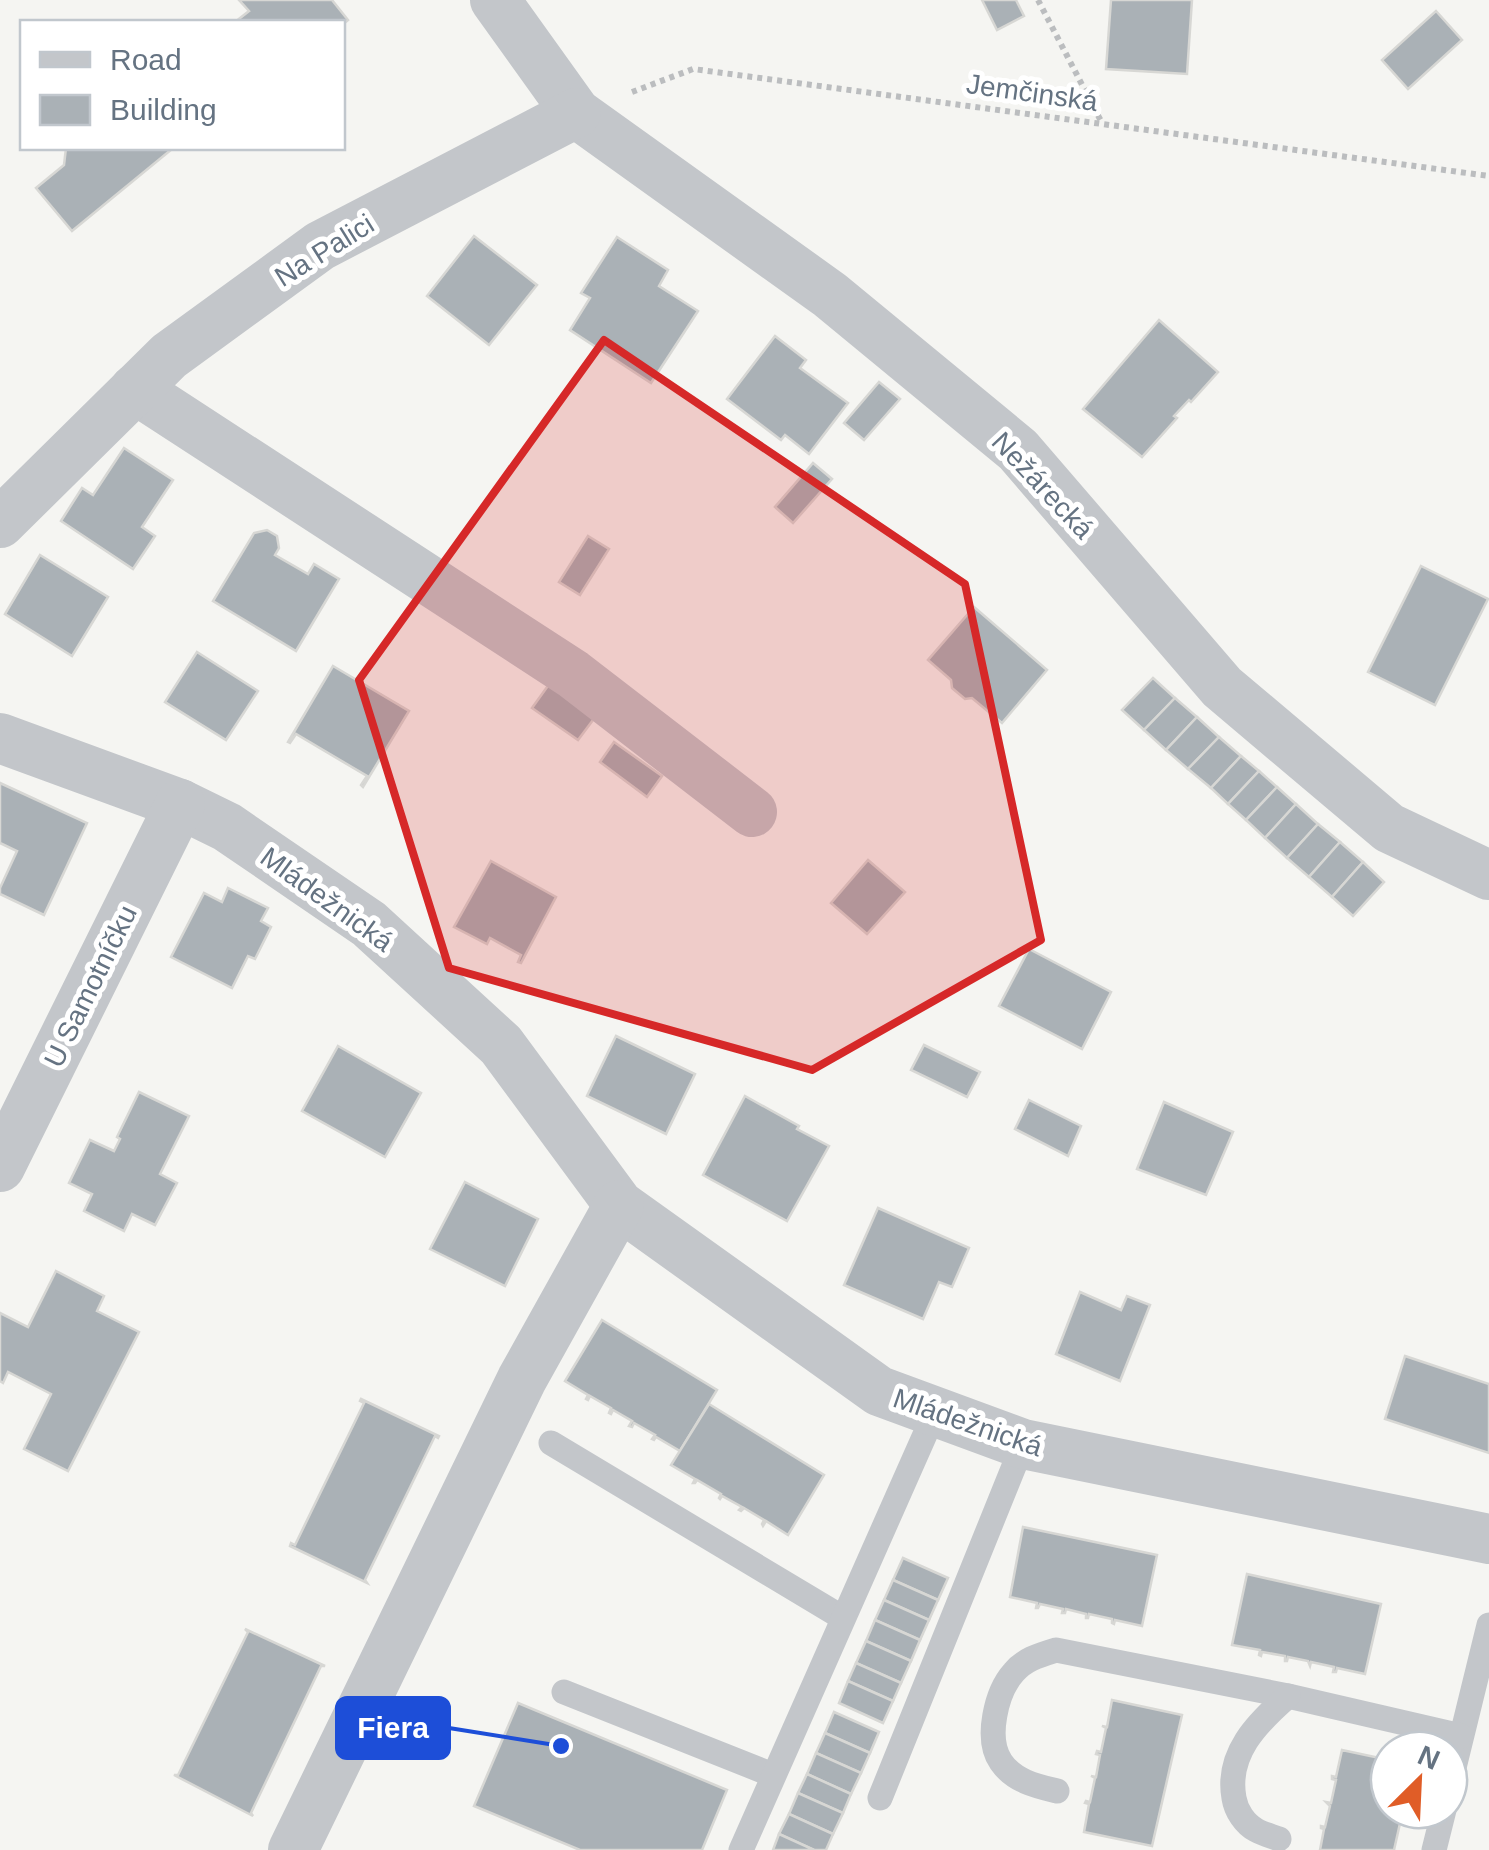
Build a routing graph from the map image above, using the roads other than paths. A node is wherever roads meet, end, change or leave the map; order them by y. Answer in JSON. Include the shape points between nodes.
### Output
{"nodes":[{"id":1,"x":495,"y":0,"type":"edge"},
{"id":2,"x":576,"y":112,"type":"junction"},
{"id":3,"x":135,"y":390,"type":"junction"},
{"id":4,"x":0,"y":522,"type":"edge"},
{"id":5,"x":0,"y":738,"type":"edge"},
{"id":6,"x":180,"y":804,"type":"junction"},
{"id":7,"x":752,"y":812,"type":"dead end"},
{"id":8,"x":1489,"y":876,"type":"edge"},
{"id":9,"x":0,"y":1167,"type":"edge"},
{"id":10,"x":619,"y":1206,"type":"junction"},
{"id":11,"x":935,"y":1412,"type":"junction"},
{"id":12,"x":552,"y":1443,"type":"dead end"},
{"id":13,"x":1023,"y":1444,"type":"junction"},
{"id":14,"x":1489,"y":1538,"type":"edge"},
{"id":15,"x":843,"y":1618,"type":"junction"},
{"id":16,"x":1489,"y":1625,"type":"edge"},
{"id":17,"x":564,"y":1692,"type":"dead end"},
{"id":18,"x":1288,"y":1696,"type":"junction"},
{"id":19,"x":1435,"y":1730,"type":"edge"},
{"id":20,"x":1463,"y":1730,"type":"edge"},
{"id":21,"x":773,"y":1775,"type":"junction"},
{"id":22,"x":1057,"y":1791,"type":"dead end"},
{"id":23,"x":880,"y":1798,"type":"dead end"},
{"id":24,"x":1278,"y":1840,"type":"dead end"},
{"id":25,"x":293,"y":1850,"type":"edge"},
{"id":26,"x":742,"y":1850,"type":"edge"}],
"edges":[{"from":1,"to":2,"type":"street"},
{"from":2,"to":3,"type":"street","name":"Na Palici","via":[[320,246],[169,356]]},
{"from":2,"to":8,"type":"street","name":"Nežárecká","via":[[830,296],[1018,450],[1222,688],[1390,828]]},
{"from":3,"to":4,"type":"street","name":"Na Palici"},
{"from":3,"to":7,"type":"street","via":[[573,674]]},
{"from":5,"to":6,"type":"street","name":"Mládežnická"},
{"from":6,"to":9,"type":"street","name":"U Samotníčku"},
{"from":6,"to":10,"type":"street","name":"Mládežnická","via":[[227,827],[369,924],[501,1045]]},
{"from":10,"to":11,"type":"street","name":"Mládežnická","via":[[879,1391]]},
{"from":10,"to":25,"type":"street","via":[[522,1379]]},
{"from":11,"to":13,"type":"street","name":"Mládežnická"},
{"from":11,"to":15,"type":"lane"},
{"from":12,"to":15,"type":"lane"},
{"from":13,"to":14,"type":"street","name":"Mládežnická"},
{"from":13,"to":23,"type":"lane"},
{"from":15,"to":21,"type":"lane"},
{"from":16,"to":20,"type":"lane"},
{"from":17,"to":21,"type":"lane"},
{"from":18,"to":19,"type":"lane"},
{"from":18,"to":22,"type":"lane","via":[[1056,1650],[1029,1659],[1011,1674],[992,1734],[1000,1761],[1019,1778]]},
{"from":18,"to":24,"type":"lane","via":[[1252,1732],[1231,1782],[1236,1809],[1252,1828]]},
{"from":21,"to":26,"type":"lane"}]}
